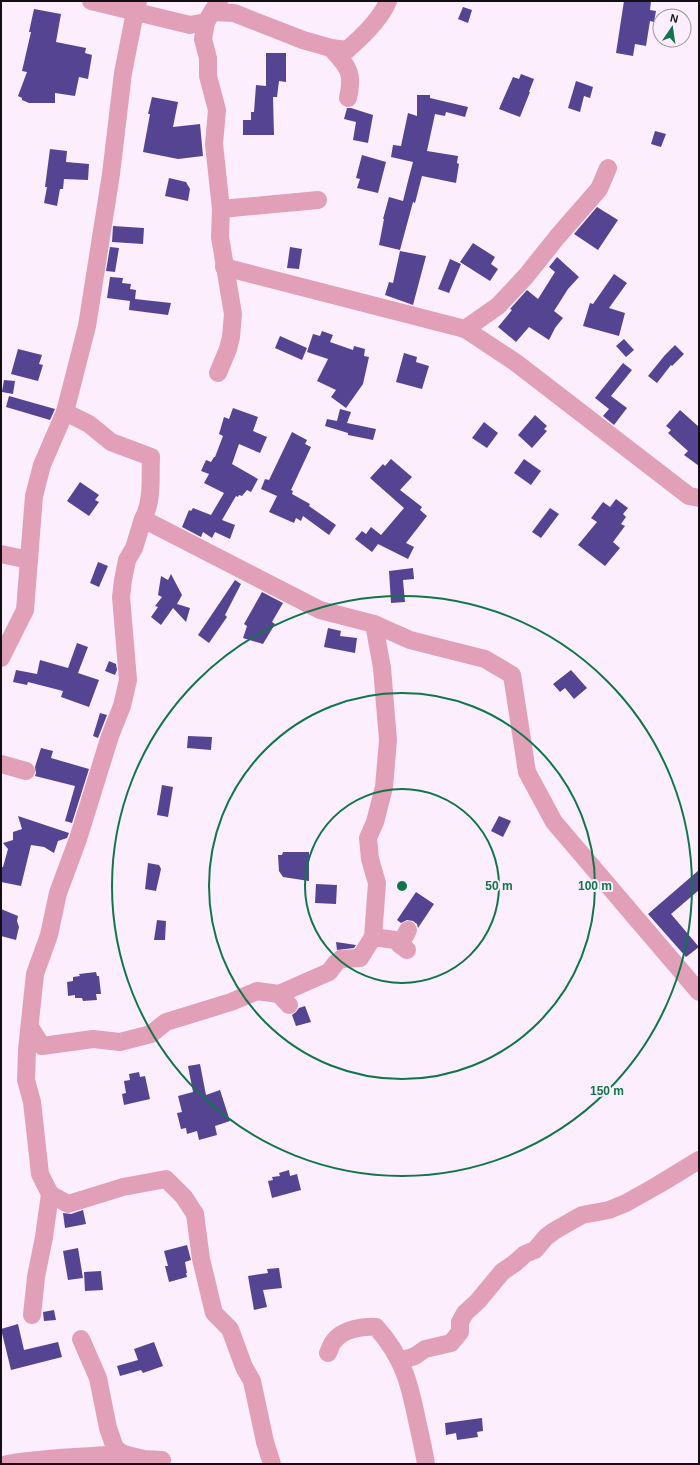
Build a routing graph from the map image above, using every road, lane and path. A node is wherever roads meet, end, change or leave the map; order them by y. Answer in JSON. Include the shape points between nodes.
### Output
{"nodes":[{"id":1,"x":91,"y":1,"type":"edge"},
{"id":2,"x":388,"y":1,"type":"edge"},
{"id":3,"x":136,"y":6,"type":"edge"},
{"id":4,"x":206,"y":20,"type":"edge"},
{"id":5,"x":331,"y":48,"type":"junction"},
{"id":6,"x":348,"y":98,"type":"dead end"},
{"id":7,"x":608,"y":168,"type":"dead end"},
{"id":8,"x":318,"y":200,"type":"dead end"},
{"id":9,"x":221,"y":209,"type":"junction"},
{"id":10,"x":224,"y":267,"type":"junction"},
{"id":11,"x":465,"y":329,"type":"junction"},
{"id":12,"x":218,"y":373,"type":"dead end"},
{"id":13,"x":65,"y":412,"type":"junction"},
{"id":14,"x":699,"y":498,"type":"edge"},
{"id":15,"x":143,"y":520,"type":"junction"},
{"id":16,"x":1,"y":554,"type":"edge"},
{"id":17,"x":29,"y":560,"type":"junction"},
{"id":18,"x":374,"y":624,"type":"junction"},
{"id":19,"x":1,"y":658,"type":"edge"},
{"id":20,"x":1,"y":764,"type":"edge"},
{"id":21,"x":26,"y":771,"type":"dead end"},
{"id":22,"x":373,"y":937,"type":"junction"},
{"id":23,"x":405,"y":941,"type":"dead end"},
{"id":24,"x":699,"y":992,"type":"edge"},
{"id":25,"x":30,"y":1027,"type":"junction"},
{"id":26,"x":699,"y":1160,"type":"edge"},
{"id":27,"x":50,"y":1194,"type":"junction"},
{"id":28,"x":32,"y":1315,"type":"dead end"},
{"id":29,"x":81,"y":1339,"type":"dead end"},
{"id":30,"x":328,"y":1353,"type":"dead end"},
{"id":31,"x":400,"y":1361,"type":"junction"},
{"id":32,"x":123,"y":1454,"type":"junction"},
{"id":33,"x":162,"y":1460,"type":"dead end"},
{"id":34,"x":6,"y":1464,"type":"edge"},
{"id":35,"x":272,"y":1464,"type":"edge"},
{"id":36,"x":426,"y":1464,"type":"edge"}],
"edges":[{"from":1,"to":3,"type":"street"},
{"from":2,"to":5,"type":"street","via":[[386,8],[347,50]]},
{"from":3,"to":4,"type":"street"},
{"from":3,"to":13,"type":"street","via":[[123,72],[111,174],[87,326]]},
{"from":4,"to":5,"type":"street","via":[[234,13]]},
{"from":4,"to":9,"type":"street","via":[[208,76],[217,110],[214,144]]},
{"from":5,"to":6,"type":"street","via":[[344,62],[351,75]]},
{"from":7,"to":11,"type":"street","via":[[599,189],[526,276],[498,306]]},
{"from":8,"to":9,"type":"street"},
{"from":9,"to":10,"type":"street","via":[[220,237]]},
{"from":10,"to":11,"type":"street"},
{"from":10,"to":12,"type":"street","via":[[233,327],[228,349]]},
{"from":11,"to":14,"type":"street","via":[[515,362],[689,496]]},
{"from":13,"to":15,"type":"street","via":[[89,424],[111,442],[151,456],[149,498]]},
{"from":13,"to":17,"type":"street","via":[[42,465],[34,496]]},
{"from":15,"to":18,"type":"street","via":[[320,610]]},
{"from":15,"to":25,"type":"street","via":[[134,548],[127,560],[122,586],[128,680],[122,706],[58,893],[49,935],[35,974]]},
{"from":16,"to":17,"type":"street"},
{"from":17,"to":19,"type":"street","via":[[25,610]]},
{"from":18,"to":22,"type":"street","via":[[382,668],[388,740],[384,786],[368,838],[376,883]]},
{"from":18,"to":24,"type":"street","via":[[410,640],[485,659],[512,675],[527,772],[554,822]]},
{"from":20,"to":21,"type":"street"},
{"from":22,"to":23,"type":"street"},
{"from":22,"to":25,"type":"street","via":[[360,958],[341,959],[329,972],[284,999],[257,991],[231,1002],[166,1022],[151,1034],[120,1042],[93,1039],[42,1046]]},
{"from":25,"to":27,"type":"street","via":[[26,1080],[32,1102],[40,1174]]},
{"from":26,"to":31,"type":"street","via":[[626,1203],[609,1210],[582,1215],[554,1231],[535,1250],[525,1254],[502,1272],[465,1314],[460,1322],[460,1332],[451,1342],[425,1349]]},
{"from":27,"to":28,"type":"street"},
{"from":27,"to":35,"type":"street","via":[[68,1204],[123,1187],[166,1179],[184,1197],[195,1214],[201,1259],[214,1313],[230,1329],[252,1381]]},
{"from":29,"to":32,"type":"street","via":[[98,1378],[108,1428],[115,1448]]},
{"from":30,"to":31,"type":"street","via":[[334,1341],[343,1334],[364,1326],[376,1327]]},
{"from":31,"to":36,"type":"street","via":[[411,1388]]},
{"from":32,"to":33,"type":"street","via":[[144,1460]]},
{"from":32,"to":34,"type":"street","via":[[29,1460]]}]}
